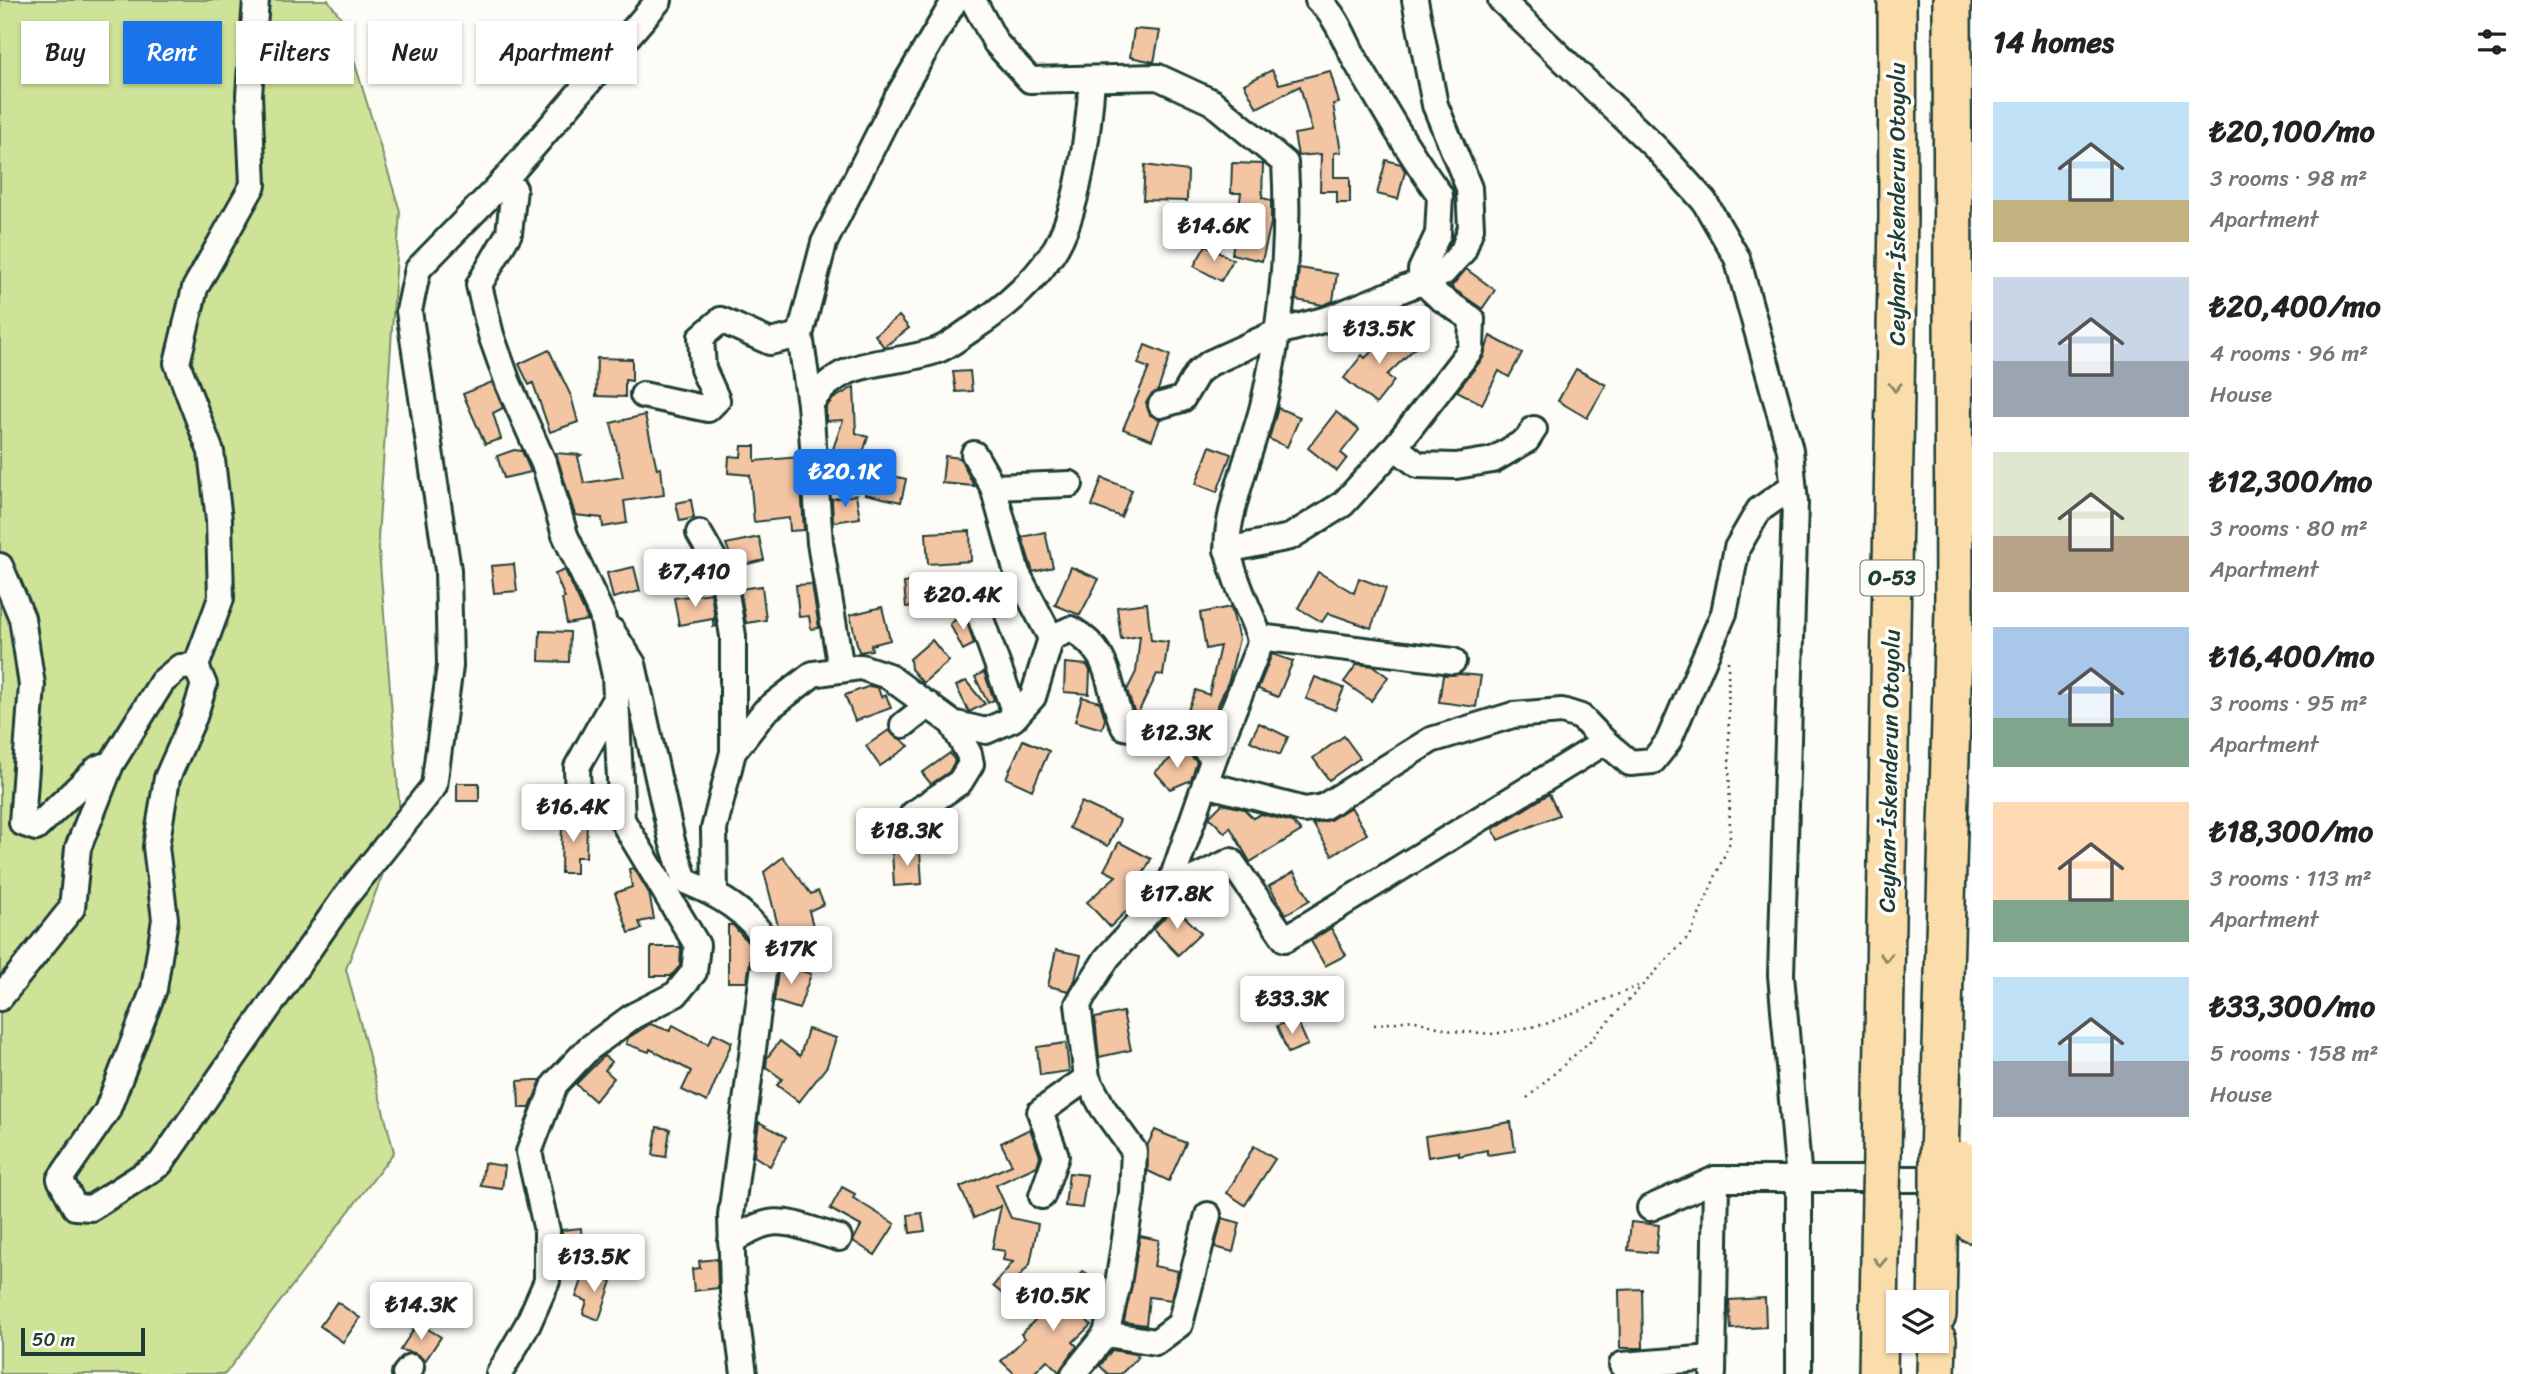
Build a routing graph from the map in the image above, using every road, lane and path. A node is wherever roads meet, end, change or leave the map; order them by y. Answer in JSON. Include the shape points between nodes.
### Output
{"nodes":[{"id":1,"x":256,"y":0,"type":"edge"},
{"id":2,"x":659,"y":0,"type":"edge"},
{"id":3,"x":955,"y":0,"type":"edge"},
{"id":4,"x":973,"y":0,"type":"edge"},
{"id":5,"x":1318,"y":0,"type":"edge"},
{"id":6,"x":1415,"y":0,"type":"edge"},
{"id":7,"x":1501,"y":0,"type":"edge"},
{"id":8,"x":1897,"y":0,"type":"edge"},
{"id":9,"x":1952,"y":0,"type":"edge"},
{"id":10,"x":1092,"y":79,"type":"junction"},
{"id":11,"x":503,"y":182,"type":"junction"},
{"id":12,"x":1422,"y":281,"type":"junction"},
{"id":13,"x":1278,"y":332,"type":"junction"},
{"id":14,"x":800,"y":335,"type":"junction"},
{"id":15,"x":643,"y":395,"type":"dead end"},
{"id":16,"x":810,"y":404,"type":"junction"},
{"id":17,"x":1161,"y":405,"type":"dead end"},
{"id":18,"x":1534,"y":429,"type":"dead end"},
{"id":19,"x":1395,"y":447,"type":"junction"},
{"id":20,"x":974,"y":454,"type":"dead end"},
{"id":21,"x":1070,"y":484,"type":"dead end"},
{"id":22,"x":1793,"y":486,"type":"junction"},
{"id":23,"x":993,"y":487,"type":"junction"},
{"id":24,"x":699,"y":533,"type":"dead end"},
{"id":25,"x":1227,"y":550,"type":"junction"},
{"id":26,"x":0,"y":566,"type":"edge"},
{"id":27,"x":978,"y":611,"type":"dead end"},
{"id":28,"x":603,"y":615,"type":"junction"},
{"id":29,"x":1259,"y":636,"type":"junction"},
{"id":30,"x":1051,"y":638,"type":"junction"},
{"id":31,"x":1728,"y":657,"type":"dead end"},
{"id":32,"x":1453,"y":661,"type":"dead end"},
{"id":33,"x":196,"y":666,"type":"junction"},
{"id":34,"x":841,"y":669,"type":"junction"},
{"id":35,"x":617,"y":696,"type":"junction"},
{"id":36,"x":929,"y":705,"type":"junction"},
{"id":37,"x":1016,"y":716,"type":"junction"},
{"id":38,"x":952,"y":723,"type":"junction"},
{"id":39,"x":903,"y":725,"type":"dead end"},
{"id":40,"x":1605,"y":742,"type":"junction"},
{"id":41,"x":733,"y":752,"type":"junction"},
{"id":42,"x":1214,"y":758,"type":"junction"},
{"id":43,"x":111,"y":764,"type":"junction"},
{"id":44,"x":1205,"y":784,"type":"junction"},
{"id":45,"x":578,"y":802,"type":"dead end"},
{"id":46,"x":914,"y":839,"type":"dead end"},
{"id":47,"x":1168,"y":891,"type":"junction"},
{"id":48,"x":715,"y":894,"type":"junction"},
{"id":49,"x":1641,"y":984,"type":"junction"},
{"id":50,"x":0,"y":998,"type":"edge"},
{"id":51,"x":1374,"y":1026,"type":"dead end"},
{"id":52,"x":1087,"y":1078,"type":"junction"},
{"id":53,"x":1527,"y":1098,"type":"dead end"},
{"id":54,"x":1716,"y":1179,"type":"junction"},
{"id":55,"x":1798,"y":1180,"type":"junction"},
{"id":56,"x":1959,"y":1185,"type":"edge"},
{"id":57,"x":1042,"y":1196,"type":"dead end"},
{"id":58,"x":1650,"y":1208,"type":"dead end"},
{"id":59,"x":1208,"y":1214,"type":"dead end"},
{"id":60,"x":839,"y":1238,"type":"dead end"},
{"id":61,"x":731,"y":1242,"type":"junction"},
{"id":62,"x":1941,"y":1290,"type":"edge"},
{"id":63,"x":1106,"y":1334,"type":"junction"},
{"id":64,"x":1937,"y":1353,"type":"edge"},
{"id":65,"x":1622,"y":1365,"type":"dead end"},
{"id":66,"x":1713,"y":1366,"type":"edge"},
{"id":67,"x":499,"y":1374,"type":"edge"},
{"id":68,"x":744,"y":1374,"type":"edge"},
{"id":69,"x":1074,"y":1374,"type":"edge"},
{"id":70,"x":1799,"y":1374,"type":"edge"},
{"id":71,"x":1878,"y":1374,"type":"edge"},
{"id":72,"x":1936,"y":1374,"type":"edge"}],
"edges":[{"from":1,"to":33,"type":"street","via":[[249,95],[253,185],[195,288],[177,363],[211,452],[219,520],[221,598]]},
{"from":2,"to":11,"type":"street"},
{"from":3,"to":14,"type":"street","via":[[897,98],[824,243]]},
{"from":4,"to":10,"type":"street","via":[[996,43],[1030,80]]},
{"from":5,"to":12,"type":"street","via":[[1333,13],[1408,152],[1440,195],[1438,234],[1421,270]]},
{"from":6,"to":12,"type":"street","via":[[1435,104],[1469,188],[1471,228],[1463,251],[1443,273]]},
{"from":7,"to":22,"type":"street","via":[[1658,150],[1704,201],[1737,258],[1790,450]]},
{"from":8,"to":71,"type":"highway","name":"Ceyhan-İskenderun Otoyolu","number":"O-53","one_way":true,"bridge":true,"via":[[1898,258]]},
{"from":9,"to":56,"type":"highway","number":"O-53"},
{"from":10,"to":13,"type":"street","via":[[1158,77],[1212,102],[1285,163],[1288,251]]},
{"from":10,"to":16,"type":"street","via":[[1089,135],[1064,229],[1052,254],[1017,296],[939,350],[836,376]]},
{"from":11,"to":28,"type":"street","via":[[514,190],[509,233],[478,285],[491,335],[545,466],[565,535]]},
{"from":11,"to":33,"type":"street","via":[[418,269],[409,311],[448,570],[450,666],[434,786],[344,900],[160,1164],[91,1208],[75,1207],[60,1179],[107,1111],[155,989],[165,919],[156,847],[167,778],[204,685]]},
{"from":12,"to":13,"type":"street","via":[[1331,318]]},
{"from":12,"to":19,"type":"street","via":[[1472,319],[1471,349]]},
{"from":13,"to":17,"type":"street","via":[[1210,363],[1198,372],[1182,399]]},
{"from":13,"to":25,"type":"street"},
{"from":14,"to":15,"type":"street","via":[[770,342],[721,320],[701,337],[703,369],[717,400],[708,409]]},
{"from":14,"to":16,"type":"street"},
{"from":16,"to":34,"type":"street","via":[[820,543]]},
{"from":18,"to":19,"type":"street","via":[[1527,440],[1493,460],[1456,466],[1418,465]]},
{"from":19,"to":25,"type":"street","via":[[1343,504],[1300,531]]},
{"from":20,"to":23,"type":"street"},
{"from":21,"to":23,"type":"street"},
{"from":22,"to":40,"type":"street","via":[[1759,510],[1737,548],[1724,613],[1668,742],[1653,761],[1630,762]]},
{"from":22,"to":55,"type":"street","via":[[1781,975]]},
{"from":23,"to":30,"type":"street","via":[[1017,573]]},
{"from":24,"to":41,"type":"street","via":[[723,575],[733,636]]},
{"from":25,"to":29,"type":"street"},
{"from":26,"to":43,"type":"street","via":[[22,618],[32,685],[22,823],[36,828],[98,768]]},
{"from":27,"to":37,"type":"street"},
{"from":28,"to":35,"type":"street"},
{"from":28,"to":48,"type":"street","via":[[633,664],[685,881]]},
{"from":29,"to":32,"type":"street"},
{"from":29,"to":42,"type":"street","via":[[1261,642]]},
{"from":30,"to":37,"type":"street","via":[[1033,697]]},
{"from":30,"to":42,"type":"street","via":[[1071,629],[1103,656],[1112,701],[1125,727],[1197,741]]},
{"from":31,"to":49,"type":"path","via":[[1730,842],[1691,934]]},
{"from":33,"to":43,"type":"street","via":[[180,667],[162,682]]},
{"from":34,"to":36,"type":"street","via":[[861,667],[888,676]]},
{"from":34,"to":41,"type":"street","via":[[813,674],[765,711]]},
{"from":35,"to":45,"type":"street","via":[[577,767]]},
{"from":35,"to":67,"type":"street","via":[[622,820],[697,945],[694,972],[676,994],[588,1049],[555,1084],[529,1152],[547,1231],[547,1281]]},
{"from":36,"to":38,"type":"street"},
{"from":36,"to":39,"type":"street"},
{"from":37,"to":38,"type":"street","via":[[986,731]]},
{"from":38,"to":46,"type":"street","via":[[971,764],[960,782],[913,814]]},
{"from":40,"to":44,"type":"street","via":[[1581,717],[1562,711],[1513,715],[1432,740],[1324,807],[1305,810]]},
{"from":40,"to":47,"type":"street","via":[[1285,939],[1231,861]]},
{"from":41,"to":48,"type":"street","via":[[715,829]]},
{"from":42,"to":44,"type":"street"},
{"from":43,"to":50,"type":"street","via":[[78,848],[72,908]]},
{"from":44,"to":47,"type":"street"},
{"from":47,"to":52,"type":"street","via":[[1107,958],[1078,1004]]},
{"from":48,"to":61,"type":"street","via":[[754,921],[767,943]]},
{"from":49,"to":51,"type":"path","via":[[1546,1024],[1494,1034],[1452,1031],[1412,1020]]},
{"from":49,"to":53,"type":"path","via":[[1588,1043]]},
{"from":52,"to":57,"type":"street","via":[[1040,1112],[1056,1156]]},
{"from":52,"to":63,"type":"street","via":[[1134,1151],[1124,1245]]},
{"from":54,"to":55,"type":"street"},
{"from":54,"to":58,"type":"street"},
{"from":54,"to":66,"type":"street"},
{"from":55,"to":56,"type":"street"},
{"from":55,"to":70,"type":"street"},
{"from":56,"to":62,"type":"highway","number":"O-53"},
{"from":59,"to":63,"type":"street","via":[[1180,1324],[1156,1342]]},
{"from":60,"to":61,"type":"street","via":[[773,1220],[753,1226]]},
{"from":61,"to":68,"type":"street"},
{"from":63,"to":69,"type":"street"},
{"from":64,"to":72,"type":"highway"},
{"from":65,"to":66,"type":"street"}]}
